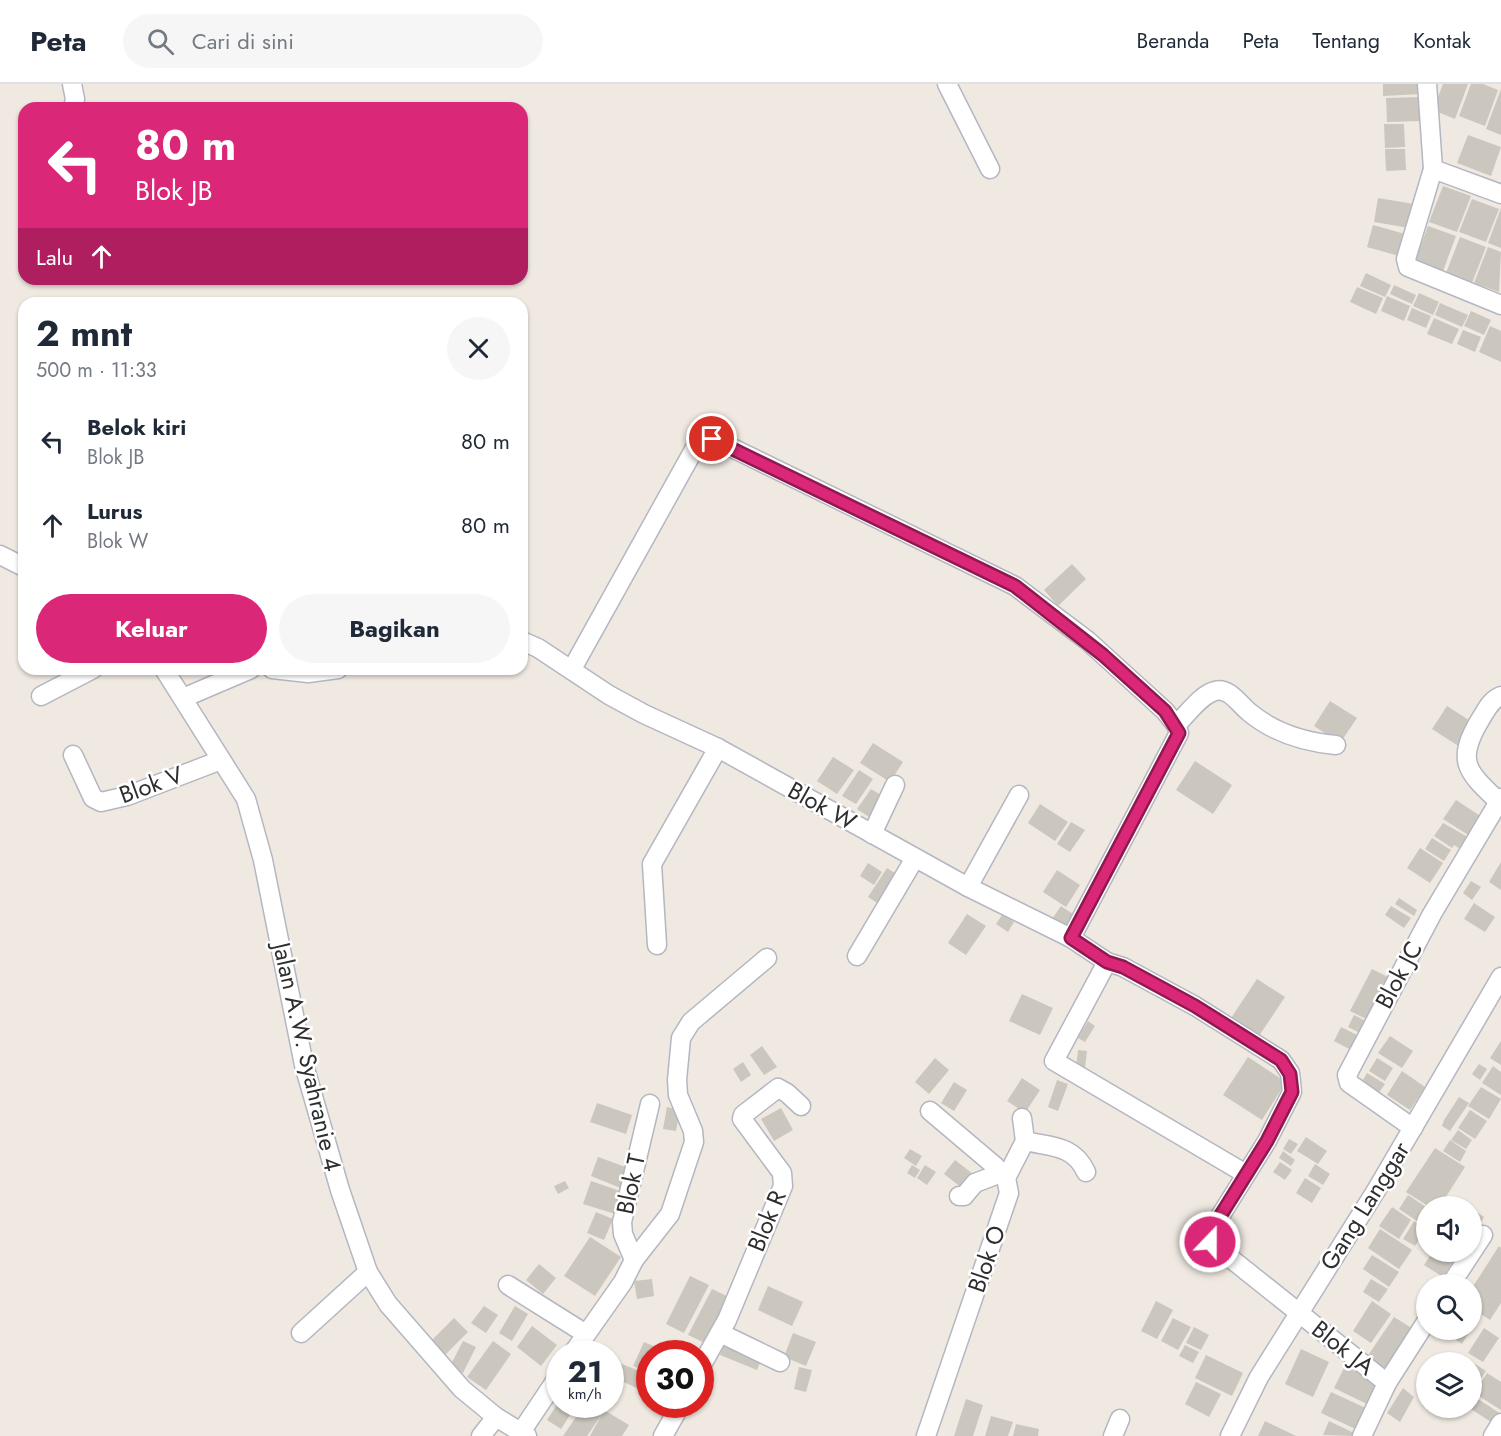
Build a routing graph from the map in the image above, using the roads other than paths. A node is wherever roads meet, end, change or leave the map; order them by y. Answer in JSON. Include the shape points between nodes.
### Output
{"nodes":[{"id":1,"x":72,"y":84,"type":"edge"},
{"id":2,"x":947,"y":84,"type":"edge"},
{"id":3,"x":1427,"y":84,"type":"edge"},
{"id":4,"x":74,"y":102,"type":"edge"},
{"id":5,"x":990,"y":169,"type":"dead end"},
{"id":6,"x":1433,"y":169,"type":"junction"},
{"id":7,"x":1501,"y":194,"type":"edge"},
{"id":8,"x":1501,"y":305,"type":"edge"},
{"id":9,"x":0,"y":555,"type":"edge"},
{"id":10,"x":18,"y":564,"type":"edge"},
{"id":11,"x":528,"y":644,"type":"edge"},
{"id":12,"x":572,"y":669,"type":"junction"},
{"id":13,"x":81,"y":675,"type":"edge"},
{"id":14,"x":168,"y":675,"type":"edge"},
{"id":15,"x":237,"y":675,"type":"edge"},
{"id":16,"x":41,"y":696,"type":"dead end"},
{"id":17,"x":1501,"y":696,"type":"edge"},
{"id":18,"x":183,"y":698,"type":"junction"},
{"id":19,"x":1176,"y":725,"type":"junction"},
{"id":20,"x":1336,"y":745,"type":"dead end"},
{"id":21,"x":718,"y":748,"type":"junction"},
{"id":22,"x":74,"y":755,"type":"dead end"},
{"id":23,"x":221,"y":760,"type":"junction"},
{"id":24,"x":895,"y":785,"type":"dead end"},
{"id":25,"x":1019,"y":795,"type":"dead end"},
{"id":26,"x":1499,"y":799,"type":"edge"},
{"id":27,"x":872,"y":834,"type":"junction"},
{"id":28,"x":915,"y":858,"type":"junction"},
{"id":29,"x":968,"y":887,"type":"junction"},
{"id":30,"x":1071,"y":938,"type":"junction"},
{"id":31,"x":657,"y":945,"type":"dead end"},
{"id":32,"x":857,"y":956,"type":"dead end"},
{"id":33,"x":767,"y":958,"type":"dead end"},
{"id":34,"x":1115,"y":965,"type":"junction"},
{"id":35,"x":1501,"y":977,"type":"edge"},
{"id":36,"x":650,"y":1104,"type":"dead end"},
{"id":37,"x":801,"y":1106,"type":"dead end"},
{"id":38,"x":930,"y":1111,"type":"dead end"},
{"id":39,"x":1022,"y":1118,"type":"dead end"},
{"id":40,"x":1413,"y":1128,"type":"junction"},
{"id":41,"x":1025,"y":1141,"type":"junction"},
{"id":42,"x":1086,"y":1172,"type":"dead end"},
{"id":43,"x":1246,"y":1174,"type":"junction"},
{"id":44,"x":1004,"y":1176,"type":"junction"},
{"id":45,"x":959,"y":1196,"type":"dead end"},
{"id":46,"x":1483,"y":1235,"type":"dead end"},
{"id":47,"x":634,"y":1260,"type":"junction"},
{"id":48,"x":368,"y":1272,"type":"junction"},
{"id":49,"x":1458,"y":1274,"type":"edge"},
{"id":50,"x":507,"y":1285,"type":"dead end"},
{"id":51,"x":1298,"y":1313,"type":"junction"},
{"id":52,"x":720,"y":1332,"type":"junction"},
{"id":53,"x":301,"y":1333,"type":"dead end"},
{"id":54,"x":586,"y":1334,"type":"junction"},
{"id":55,"x":1416,"y":1338,"type":"edge"},
{"id":56,"x":582,"y":1340,"type":"edge"},
{"id":57,"x":714,"y":1343,"type":"edge"},
{"id":58,"x":780,"y":1362,"type":"dead end"},
{"id":59,"x":1387,"y":1383,"type":"junction"},
{"id":60,"x":546,"y":1397,"type":"edge"},
{"id":61,"x":496,"y":1417,"type":"junction"},
{"id":62,"x":673,"y":1418,"type":"edge"},
{"id":63,"x":1501,"y":1423,"type":"edge"},
{"id":64,"x":524,"y":1434,"type":"edge"},
{"id":65,"x":481,"y":1436,"type":"edge"},
{"id":66,"x":663,"y":1436,"type":"edge"},
{"id":67,"x":926,"y":1436,"type":"edge"},
{"id":68,"x":1230,"y":1436,"type":"edge"},
{"id":69,"x":1362,"y":1436,"type":"edge"},
{"id":70,"x":1493,"y":1436,"type":"edge"}],
"edges":[{"from":1,"to":4,"type":"street"},
{"from":2,"to":5,"type":"street"},
{"from":3,"to":6,"type":"street"},
{"from":6,"to":7,"type":"street"},
{"from":6,"to":8,"type":"street","via":[[1406,259],[1408,267]]},
{"from":9,"to":10,"type":"street"},
{"from":11,"to":12,"type":"street","name":"Blok W"},
{"from":12,"to":19,"type":"street","via":[[696,446],[707,438],[1015,586],[1088,641]]},
{"from":12,"to":21,"type":"street","name":"Blok W","via":[[644,714]]},
{"from":13,"to":16,"type":"street"},
{"from":14,"to":18,"type":"street","name":"Jalan A.W. Syahranie 4"},
{"from":15,"to":18,"type":"street"},
{"from":17,"to":26,"type":"street","via":[[1491,703],[1468,740],[1466,757],[1474,777]]},
{"from":18,"to":23,"type":"street","name":"Jalan A.W. Syahranie 4"},
{"from":19,"to":20,"type":"street","via":[[1206,695],[1217,690],[1228,692],[1273,729],[1313,743]]},
{"from":19,"to":30,"type":"street","via":[[1179,733]]},
{"from":21,"to":27,"type":"street","name":"Blok W"},
{"from":21,"to":31,"type":"street","via":[[652,864]]},
{"from":22,"to":23,"type":"street","name":"Blok V","via":[[93,798],[100,802],[127,796]]},
{"from":23,"to":48,"type":"street","name":"Jalan A.W. Syahranie 4","via":[[246,799],[255,826],[304,1065],[339,1190]]},
{"from":24,"to":27,"type":"street"},
{"from":25,"to":29,"type":"street"},
{"from":26,"to":40,"type":"street","name":"Blok JC","via":[[1432,914],[1347,1074],[1349,1083]]},
{"from":27,"to":28,"type":"street","name":"Blok W"},
{"from":28,"to":29,"type":"street","name":"Blok W"},
{"from":28,"to":32,"type":"street"},
{"from":29,"to":30,"type":"street","name":"Blok W"},
{"from":30,"to":34,"type":"street","name":"Blok W"},
{"from":33,"to":47,"type":"street","via":[[691,1022],[681,1038],[676,1080],[694,1142],[670,1214]]},
{"from":34,"to":43,"type":"street","name":"Blok W","via":[[1195,1006],[1286,1065],[1292,1092]]},
{"from":34,"to":43,"type":"street","via":[[1054,1061]]},
{"from":35,"to":40,"type":"street","name":"Gang Langgar"},
{"from":36,"to":47,"type":"street","name":"Blok T","via":[[622,1222]]},
{"from":37,"to":52,"type":"street","name":"Blok R","via":[[778,1088],[743,1115],[742,1119],[784,1178]]},
{"from":38,"to":44,"type":"street"},
{"from":39,"to":41,"type":"street"},
{"from":40,"to":51,"type":"street","name":"Gang Langgar"},
{"from":41,"to":42,"type":"street","via":[[1067,1150],[1079,1157]]},
{"from":41,"to":44,"type":"street"},
{"from":43,"to":51,"type":"street","name":"Blok JA","via":[[1209,1234],[1210,1242]]},
{"from":44,"to":45,"type":"street","via":[[983,1178]]},
{"from":44,"to":67,"type":"street","name":"Blok O","via":[[1009,1192]]},
{"from":46,"to":49,"type":"street"},
{"from":47,"to":54,"type":"street"},
{"from":48,"to":53,"type":"street"},
{"from":48,"to":61,"type":"street","name":"Jalan A.W. Syahranie 4","via":[[388,1304],[462,1389]]},
{"from":50,"to":54,"type":"street"},
{"from":51,"to":59,"type":"street","name":"Blok JA"},
{"from":51,"to":68,"type":"street","name":"Gang Langgar","via":[[1259,1377]]},
{"from":52,"to":57,"type":"street","name":"Blok R"},
{"from":52,"to":58,"type":"street"},
{"from":54,"to":56,"type":"street"},
{"from":55,"to":59,"type":"street"},
{"from":59,"to":69,"type":"street"},
{"from":60,"to":64,"type":"street"},
{"from":61,"to":64,"type":"street","name":"Jalan A.W. Syahranie 4"},
{"from":61,"to":65,"type":"street"},
{"from":62,"to":66,"type":"street"},
{"from":63,"to":70,"type":"street"}]}
